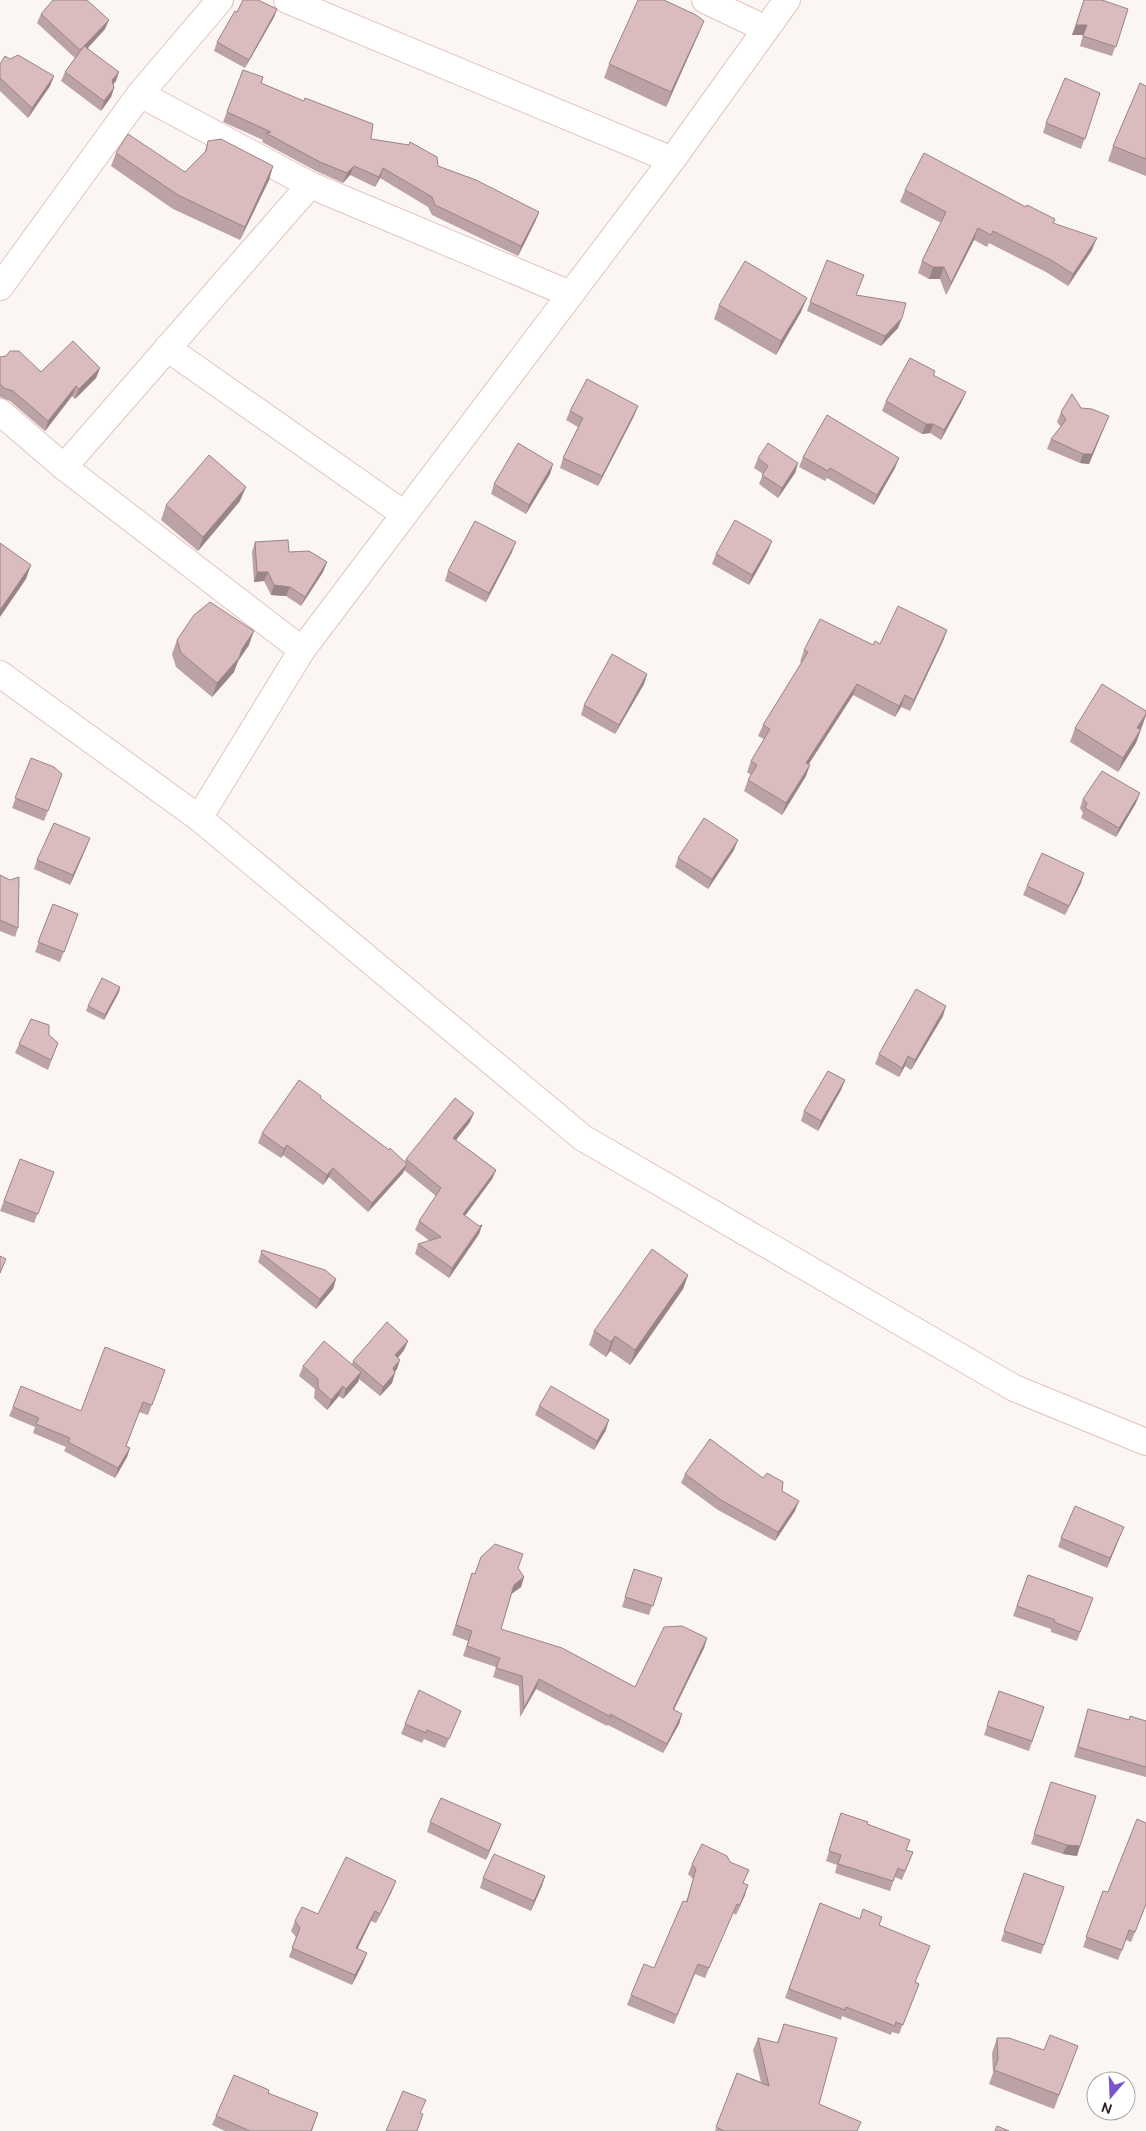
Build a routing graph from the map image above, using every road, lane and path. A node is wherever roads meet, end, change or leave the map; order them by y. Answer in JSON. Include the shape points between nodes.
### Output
{"nodes":[{"id":1,"x":220,"y":0,"type":"edge"},
{"id":2,"x":287,"y":0,"type":"edge"},
{"id":3,"x":705,"y":0,"type":"edge"},
{"id":4,"x":787,"y":0,"type":"edge"},
{"id":5,"x":766,"y":29,"type":"junction"},
{"id":6,"x":140,"y":94,"type":"junction"},
{"id":7,"x":672,"y":160,"type":"junction"},
{"id":8,"x":310,"y":185,"type":"junction"},
{"id":9,"x":0,"y":287,"type":"edge"},
{"id":10,"x":570,"y":294,"type":"junction"},
{"id":11,"x":167,"y":348,"type":"junction"},
{"id":12,"x":0,"y":412,"type":"edge"},
{"id":13,"x":64,"y":467,"type":"junction"},
{"id":14,"x":404,"y":514,"type":"junction"},
{"id":15,"x":302,"y":650,"type":"junction"},
{"id":16,"x":0,"y":674,"type":"edge"},
{"id":17,"x":199,"y":818,"type":"junction"},
{"id":18,"x":1146,"y":1442,"type":"edge"}],
"edges":[{"from":1,"to":6,"type":"street"},
{"from":2,"to":7,"type":"street"},
{"from":3,"to":5,"type":"street"},
{"from":4,"to":5,"type":"street"},
{"from":5,"to":7,"type":"street"},
{"from":6,"to":8,"type":"street"},
{"from":6,"to":9,"type":"street"},
{"from":7,"to":10,"type":"street"},
{"from":8,"to":10,"type":"street"},
{"from":8,"to":11,"type":"street"},
{"from":10,"to":14,"type":"street"},
{"from":11,"to":13,"type":"street"},
{"from":11,"to":14,"type":"street"},
{"from":12,"to":13,"type":"street"},
{"from":13,"to":15,"type":"street"},
{"from":14,"to":15,"type":"street"},
{"from":15,"to":17,"type":"street"},
{"from":16,"to":17,"type":"street"},
{"from":17,"to":18,"type":"street","via":[[583,1138],[1014,1388]]}]}
